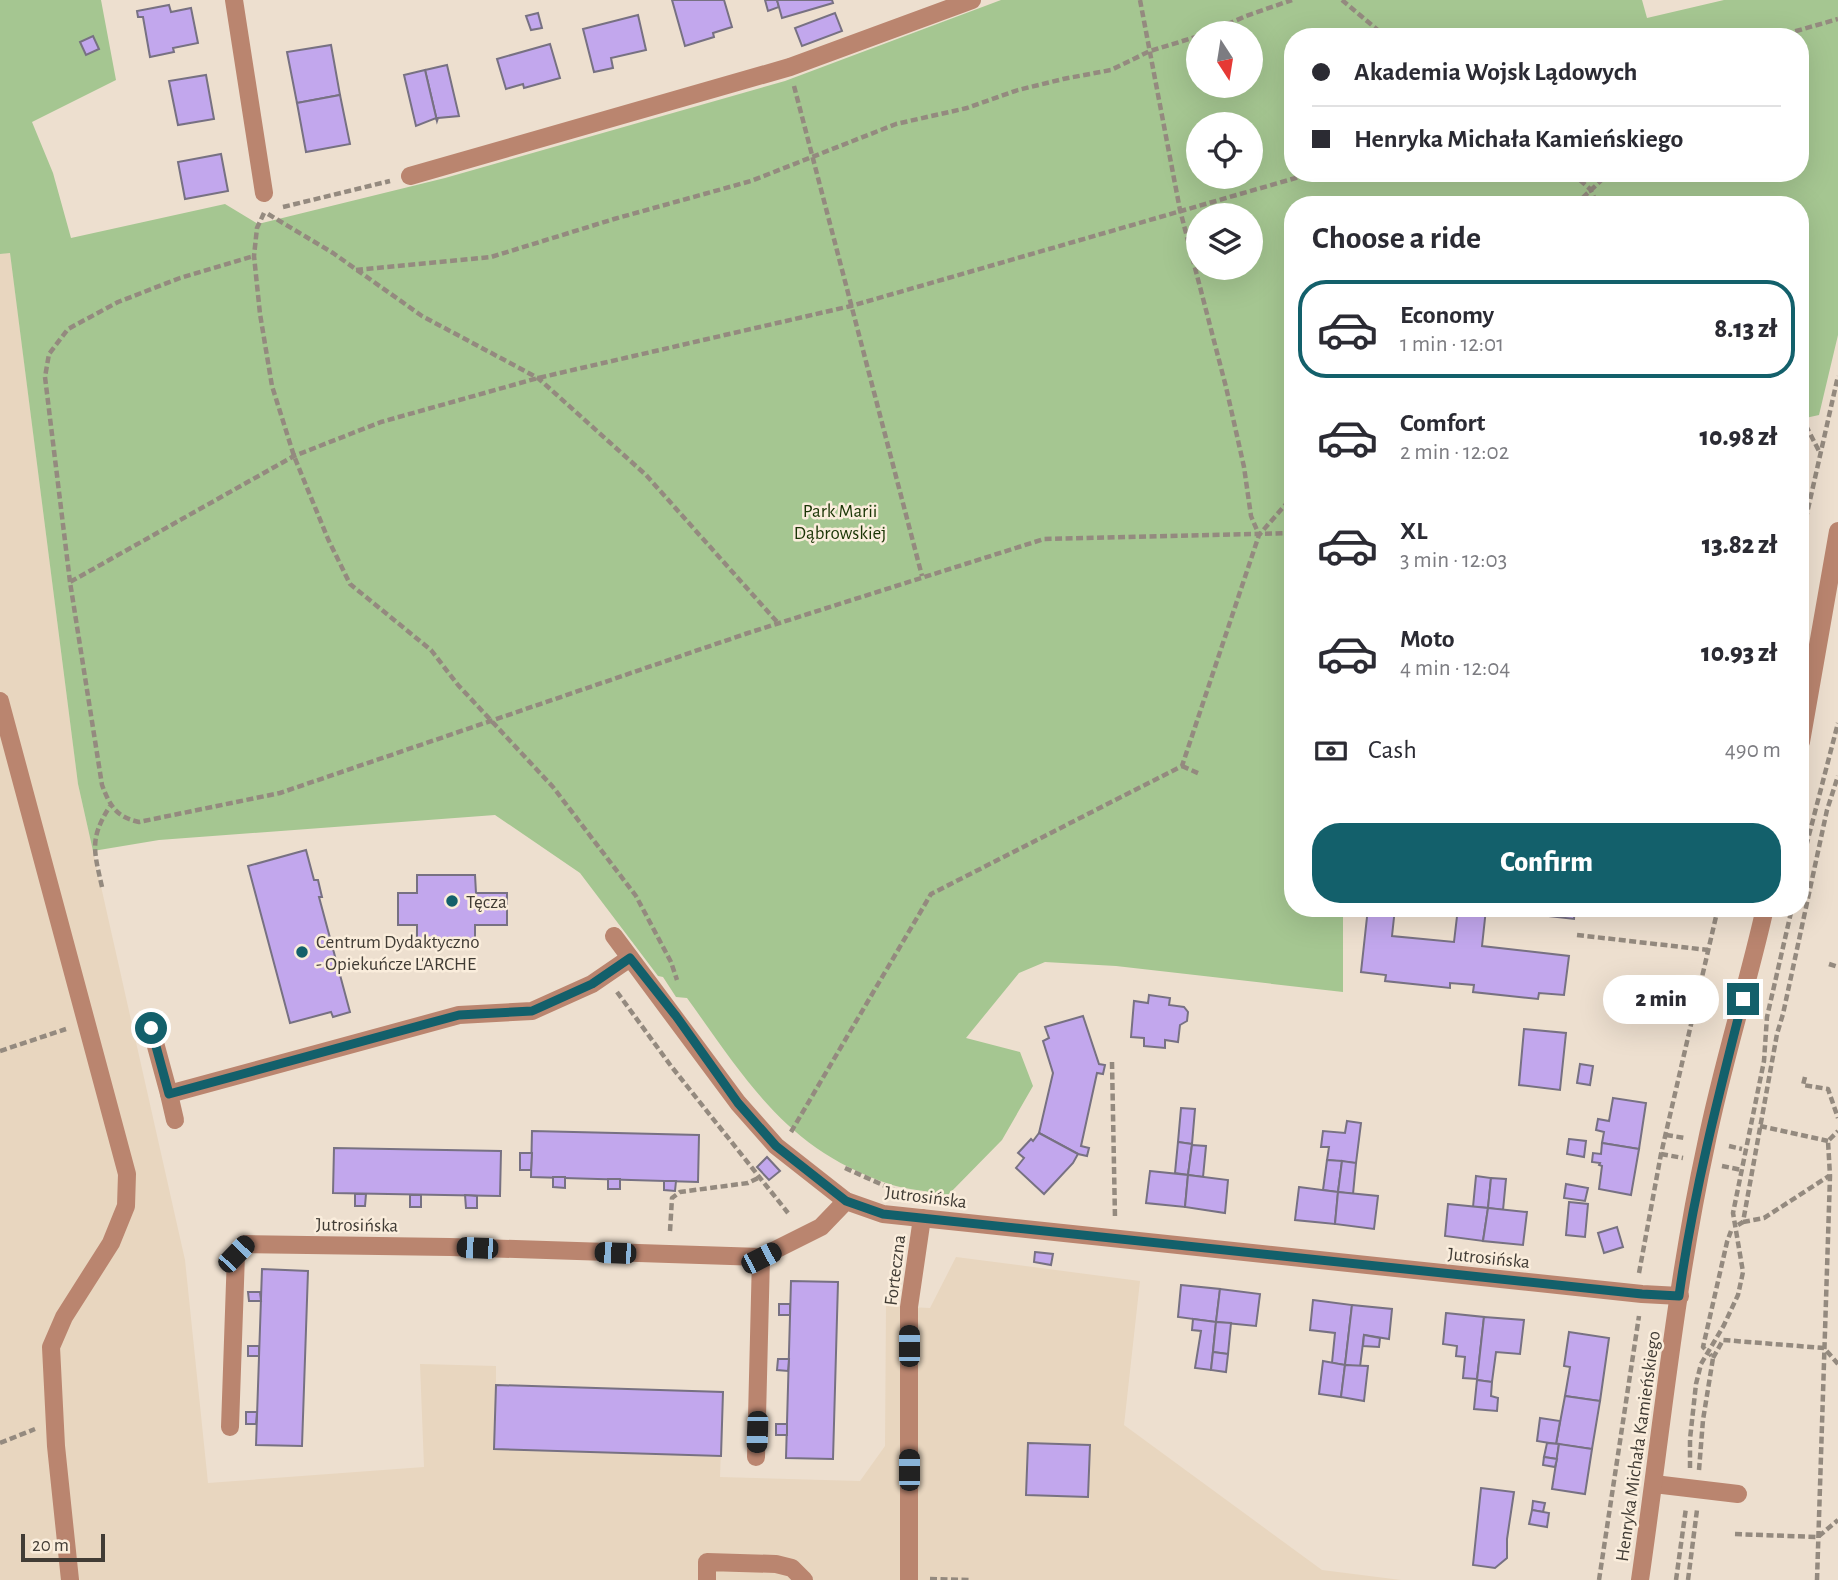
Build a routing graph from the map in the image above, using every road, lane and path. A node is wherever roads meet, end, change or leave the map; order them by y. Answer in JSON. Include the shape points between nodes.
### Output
{"nodes":[{"id":1,"x":234,"y":0,"type":"edge"},
{"id":2,"x":972,"y":0,"type":"edge"},
{"id":3,"x":1140,"y":0,"type":"edge"},
{"id":4,"x":1292,"y":0,"type":"edge"},
{"id":5,"x":1342,"y":0,"type":"edge"},
{"id":6,"x":1838,"y":19,"type":"edge"},
{"id":7,"x":1235,"y":21,"type":"edge"},
{"id":8,"x":1375,"y":28,"type":"edge"},
{"id":9,"x":1806,"y":28,"type":"edge"},
{"id":10,"x":1186,"y":40,"type":"edge"},
{"id":11,"x":1150,"y":51,"type":"junction"},
{"id":12,"x":790,"y":67,"type":"junction"},
{"id":13,"x":811,"y":157,"type":"junction"},
{"id":14,"x":410,"y":176,"type":"joint"},
{"id":15,"x":1284,"y":181,"type":"edge"},
{"id":16,"x":1583,"y":182,"type":"edge"},
{"id":17,"x":1598,"y":182,"type":"edge"},
{"id":18,"x":1590,"y":189,"type":"junction"},
{"id":19,"x":264,"y":193,"type":"joint"},
{"id":20,"x":1583,"y":196,"type":"edge"},
{"id":21,"x":1594,"y":196,"type":"edge"},
{"id":22,"x":1180,"y":210,"type":"junction"},
{"id":23,"x":265,"y":212,"type":"junction"},
{"id":24,"x":254,"y":256,"type":"junction"},
{"id":25,"x":356,"y":270,"type":"junction"},
{"id":26,"x":851,"y":306,"type":"junction"},
{"id":27,"x":1838,"y":376,"type":"edge"},
{"id":28,"x":538,"y":377,"type":"junction"},
{"id":29,"x":1809,"y":432,"type":"edge"},
{"id":30,"x":1820,"y":454,"type":"junction"},
{"id":31,"x":294,"y":456,"type":"junction"},
{"id":32,"x":1809,"y":504,"type":"edge"},
{"id":33,"x":1284,"y":506,"type":"edge"},
{"id":34,"x":1838,"y":531,"type":"edge"},
{"id":35,"x":1284,"y":534,"type":"edge"},
{"id":36,"x":1259,"y":535,"type":"junction"},
{"id":37,"x":922,"y":576,"type":"junction"},
{"id":38,"x":70,"y":582,"type":"junction"},
{"id":39,"x":778,"y":623,"type":"junction"},
{"id":40,"x":1809,"y":696,"type":"edge"},
{"id":41,"x":0,"y":701,"type":"edge"},
{"id":42,"x":493,"y":722,"type":"junction"},
{"id":43,"x":1838,"y":723,"type":"edge"},
{"id":44,"x":1182,"y":766,"type":"junction"},
{"id":45,"x":1200,"y":774,"type":"dead end"},
{"id":46,"x":1838,"y":775,"type":"edge"},
{"id":47,"x":110,"y":806,"type":"junction"},
{"id":48,"x":1809,"y":835,"type":"edge"},
{"id":49,"x":103,"y":887,"type":"dead end"},
{"id":50,"x":1809,"y":893,"type":"edge"},
{"id":51,"x":1716,"y":917,"type":"edge"},
{"id":52,"x":1763,"y":917,"type":"edge"},
{"id":53,"x":1790,"y":917,"type":"edge"},
{"id":54,"x":1804,"y":917,"type":"edge"},
{"id":55,"x":1577,"y":935,"type":"dead end"},
{"id":56,"x":614,"y":936,"type":"dead end"},
{"id":57,"x":1708,"y":950,"type":"junction"},
{"id":58,"x":630,"y":958,"type":"junction"},
{"id":59,"x":1829,"y":964,"type":"dead end"},
{"id":60,"x":1838,"y":967,"type":"edge"},
{"id":61,"x":604,"y":976,"type":"junction"},
{"id":62,"x":677,"y":982,"type":"dead end"},
{"id":63,"x":87,"y":1023,"type":"junction"},
{"id":64,"x":151,"y":1028,"type":"dead end"},
{"id":65,"x":0,"y":1051,"type":"edge"},
{"id":66,"x":1112,"y":1062,"type":"dead end"},
{"id":67,"x":1805,"y":1077,"type":"dead end"},
{"id":68,"x":169,"y":1094,"type":"junction"},
{"id":69,"x":1838,"y":1118,"type":"edge"},
{"id":70,"x":175,"y":1120,"type":"dead end"},
{"id":71,"x":782,"y":1126,"type":"dead end"},
{"id":72,"x":1760,"y":1126,"type":"junction"},
{"id":73,"x":1838,"y":1131,"type":"edge"},
{"id":74,"x":790,"y":1134,"type":"junction"},
{"id":75,"x":1666,"y":1135,"type":"junction"},
{"id":76,"x":1686,"y":1139,"type":"dead end"},
{"id":77,"x":797,"y":1140,"type":"dead end"},
{"id":78,"x":1828,"y":1141,"type":"junction"},
{"id":79,"x":1728,"y":1146,"type":"dead end"},
{"id":80,"x":1742,"y":1149,"type":"dead end"},
{"id":81,"x":836,"y":1164,"type":"dead end"},
{"id":82,"x":1830,"y":1176,"type":"junction"},
{"id":83,"x":760,"y":1177,"type":"junction"},
{"id":84,"x":900,"y":1192,"type":"dead end"},
{"id":85,"x":846,"y":1201,"type":"junction"},
{"id":86,"x":788,"y":1213,"type":"dead end"},
{"id":87,"x":922,"y":1218,"type":"junction"},
{"id":88,"x":1115,"y":1222,"type":"dead end"},
{"id":89,"x":1731,"y":1231,"type":"dead end"},
{"id":90,"x":669,"y":1255,"type":"junction"},
{"id":91,"x":761,"y":1258,"type":"junction"},
{"id":92,"x":1628,"y":1275,"type":"dead end"},
{"id":93,"x":1642,"y":1294,"type":"junction"},
{"id":94,"x":1679,"y":1296,"type":"junction"},
{"id":95,"x":1824,"y":1348,"type":"junction"},
{"id":96,"x":1705,"y":1349,"type":"dead end"},
{"id":97,"x":1713,"y":1358,"type":"dead end"},
{"id":98,"x":1838,"y":1364,"type":"edge"},
{"id":99,"x":55,"y":1426,"type":"junction"},
{"id":100,"x":230,"y":1427,"type":"dead end"},
{"id":101,"x":0,"y":1443,"type":"edge"},
{"id":102,"x":756,"y":1457,"type":"dead end"},
{"id":103,"x":1654,"y":1484,"type":"junction"},
{"id":104,"x":1688,"y":1488,"type":"junction"},
{"id":105,"x":1738,"y":1494,"type":"dead end"},
{"id":106,"x":1838,"y":1520,"type":"edge"},
{"id":107,"x":1735,"y":1534,"type":"dead end"},
{"id":108,"x":1818,"y":1537,"type":"junction"},
{"id":109,"x":909,"y":1579,"type":"edge"},
{"id":110,"x":70,"y":1580,"type":"edge"},
{"id":111,"x":706,"y":1580,"type":"edge"},
{"id":112,"x":804,"y":1580,"type":"edge"},
{"id":113,"x":971,"y":1580,"type":"edge"},
{"id":114,"x":1599,"y":1580,"type":"edge"},
{"id":115,"x":1640,"y":1580,"type":"edge"},
{"id":116,"x":1676,"y":1580,"type":"edge"},
{"id":117,"x":1817,"y":1580,"type":"edge"}],
"edges":[{"from":1,"to":19,"type":"street"},
{"from":2,"to":12,"type":"street"},
{"from":3,"to":11,"type":"path"},
{"from":4,"to":7,"type":"path"},
{"from":5,"to":8,"type":"path"},
{"from":6,"to":9,"type":"path"},
{"from":10,"to":11,"type":"path"},
{"from":11,"to":13,"type":"path","via":[[1111,70],[896,124]]},
{"from":11,"to":22,"type":"path"},
{"from":12,"to":13,"type":"path"},
{"from":12,"to":14,"type":"street"},
{"from":13,"to":25,"type":"path","via":[[751,181],[491,257]]},
{"from":13,"to":26,"type":"path"},
{"from":14,"to":23,"type":"path"},
{"from":15,"to":22,"type":"path"},
{"from":16,"to":18,"type":"path"},
{"from":17,"to":18,"type":"path"},
{"from":18,"to":20,"type":"path"},
{"from":18,"to":21,"type":"path"},
{"from":19,"to":23,"type":"path"},
{"from":22,"to":26,"type":"path"},
{"from":22,"to":36,"type":"path"},
{"from":23,"to":24,"type":"path","via":[[257,228]]},
{"from":23,"to":25,"type":"path"},
{"from":24,"to":31,"type":"path","via":[[272,386]]},
{"from":24,"to":38,"type":"path","via":[[118,302],[68,328],[49,355],[45,377]]},
{"from":25,"to":28,"type":"path","via":[[422,316]]},
{"from":26,"to":28,"type":"path"},
{"from":26,"to":37,"type":"path"},
{"from":27,"to":30,"type":"path"},
{"from":28,"to":31,"type":"path","via":[[381,422]]},
{"from":28,"to":39,"type":"path","via":[[646,475]]},
{"from":29,"to":30,"type":"path"},
{"from":30,"to":32,"type":"path"},
{"from":31,"to":38,"type":"path"},
{"from":31,"to":42,"type":"path","via":[[350,584],[432,650]]},
{"from":33,"to":36,"type":"path"},
{"from":34,"to":40,"type":"street"},
{"from":35,"to":36,"type":"path"},
{"from":36,"to":37,"type":"path","via":[[1044,539]]},
{"from":36,"to":44,"type":"path"},
{"from":37,"to":39,"type":"path"},
{"from":38,"to":47,"type":"path","via":[[102,785]]},
{"from":39,"to":42,"type":"path"},
{"from":41,"to":63,"type":"street"},
{"from":42,"to":47,"type":"path","via":[[279,793],[139,822],[124,819]]},
{"from":42,"to":62,"type":"path","via":[[553,787],[636,895]]},
{"from":43,"to":48,"type":"path"},
{"from":44,"to":45,"type":"path"},
{"from":44,"to":74,"type":"path","via":[[931,894]]},
{"from":46,"to":50,"type":"path"},
{"from":47,"to":49,"type":"path","via":[[95,837]]},
{"from":51,"to":57,"type":"path"},
{"from":52,"to":94,"type":"street","name":"Henryka Michała Kamieńskiego","via":[[1706,1142]]},
{"from":53,"to":104,"type":"path","via":[[1767,1017],[1764,1061],[1733,1213],[1743,1272],[1738,1295],[1701,1364]]},
{"from":54,"to":72,"type":"path"},
{"from":55,"to":57,"type":"path"},
{"from":56,"to":58,"type":"street"},
{"from":57,"to":75,"type":"path"},
{"from":58,"to":61,"type":"street"},
{"from":58,"to":85,"type":"street","via":[[738,1103],[776,1146]]},
{"from":59,"to":60,"type":"path"},
{"from":61,"to":68,"type":"street","via":[[532,1011],[459,1015]]},
{"from":61,"to":83,"type":"path"},
{"from":63,"to":65,"type":"path"},
{"from":63,"to":99,"type":"street","via":[[127,1174],[126,1206],[111,1243],[64,1317],[51,1347]]},
{"from":64,"to":68,"type":"street"},
{"from":66,"to":88,"type":"path"},
{"from":67,"to":69,"type":"path","via":[[1803,1085],[1828,1089]]},
{"from":68,"to":70,"type":"street"},
{"from":71,"to":74,"type":"path"},
{"from":72,"to":78,"type":"path"},
{"from":72,"to":82,"type":"path","via":[[1741,1224],[1764,1218]]},
{"from":73,"to":78,"type":"path"},
{"from":74,"to":77,"type":"path"},
{"from":75,"to":76,"type":"path"},
{"from":75,"to":92,"type":"path","via":[[1639,1272]]},
{"from":78,"to":82,"type":"path"},
{"from":79,"to":80,"type":"path"},
{"from":81,"to":84,"type":"path"},
{"from":82,"to":95,"type":"path"},
{"from":83,"to":86,"type":"path"},
{"from":83,"to":90,"type":"path","via":[[748,1183],[680,1192],[672,1198]]},
{"from":85,"to":87,"type":"street","name":"Jutrosińska","via":[[883,1214]]},
{"from":85,"to":91,"type":"street","name":"Jutrosińska","via":[[821,1227]]},
{"from":87,"to":93,"type":"street","name":"Jutrosińska"},
{"from":87,"to":109,"type":"street","name":"Forteczna","via":[[909,1307]]},
{"from":89,"to":96,"type":"path"},
{"from":90,"to":91,"type":"street","name":"Jutrosińska"},
{"from":90,"to":100,"type":"street","name":"Jutrosińska","via":[[245,1244],[236,1254]]},
{"from":91,"to":102,"type":"street"},
{"from":93,"to":94,"type":"street","name":"Jutrosińska"},
{"from":93,"to":114,"type":"path"},
{"from":94,"to":103,"type":"street","name":"Henryka Michała Kamieńskiego"},
{"from":95,"to":97,"type":"path","via":[[1723,1340]]},
{"from":95,"to":98,"type":"path"},
{"from":95,"to":108,"type":"path"},
{"from":99,"to":101,"type":"path"},
{"from":99,"to":110,"type":"street"},
{"from":103,"to":104,"type":"street"},
{"from":103,"to":115,"type":"street","name":"Henryka Michała Kamieńskiego"},
{"from":104,"to":105,"type":"street"},
{"from":104,"to":116,"type":"path"},
{"from":106,"to":108,"type":"path"},
{"from":107,"to":108,"type":"path"},
{"from":108,"to":117,"type":"path"},
{"from":109,"to":113,"type":"path"},
{"from":111,"to":112,"type":"street","via":[[707,1562],[776,1564],[792,1568]]}]}
